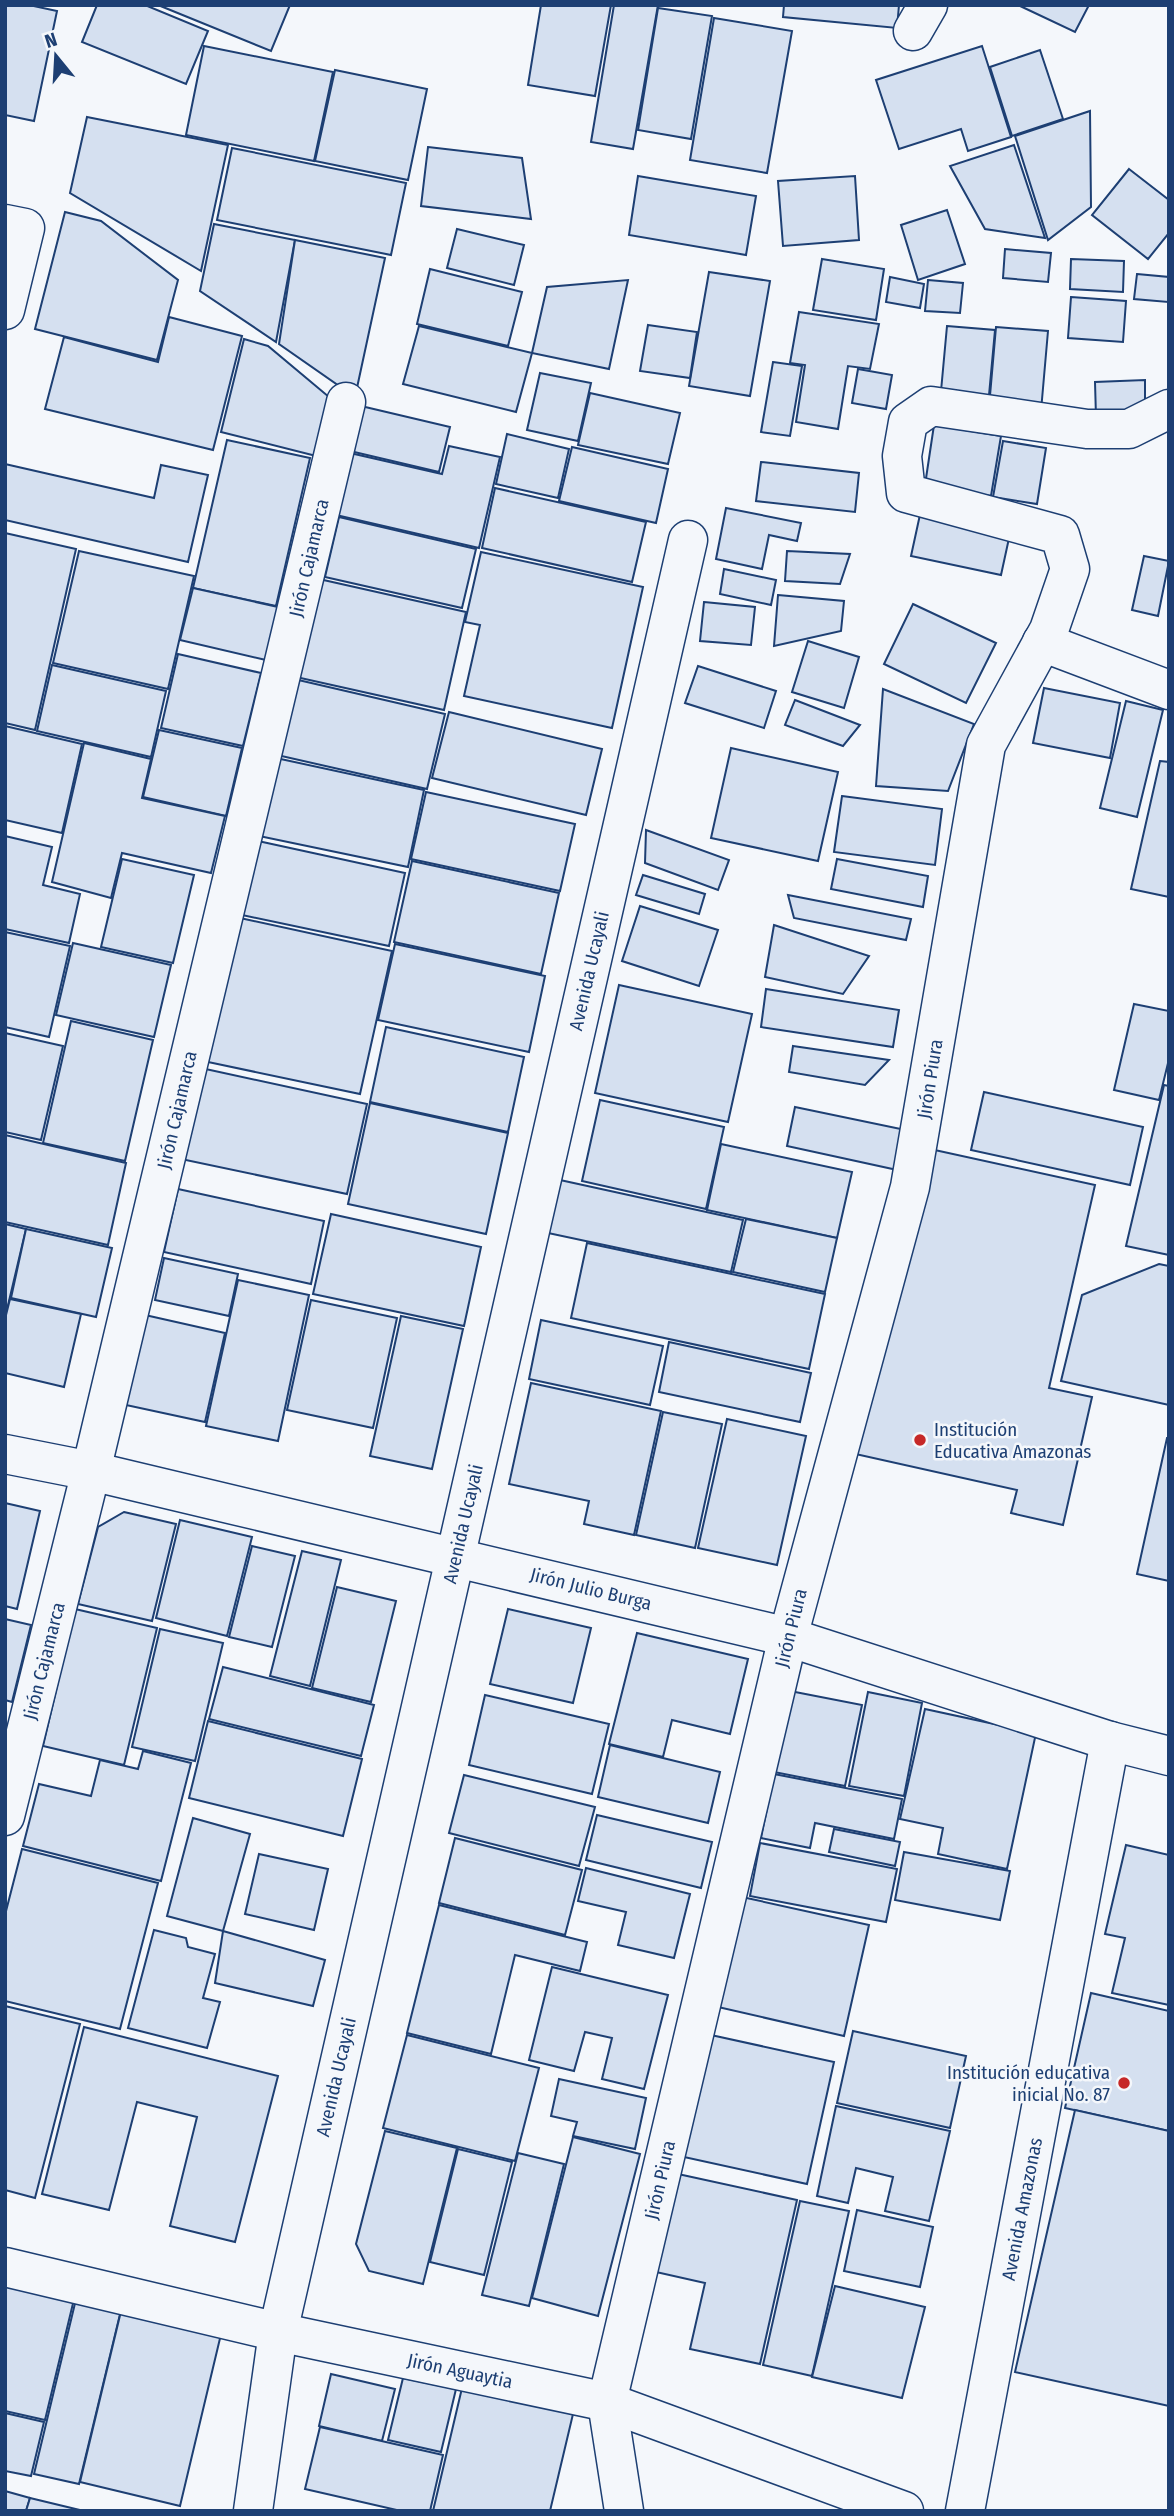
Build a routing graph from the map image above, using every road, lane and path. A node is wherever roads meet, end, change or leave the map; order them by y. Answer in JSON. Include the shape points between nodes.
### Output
{"nodes":[{"id":1,"x":15,"y":226,"type":"edge"},
{"id":2,"x":5,"y":310,"type":"edge"},
{"id":3,"x":346,"y":402,"type":"dead end"},
{"id":4,"x":1169,"y":410,"type":"edge"},
{"id":5,"x":688,"y":540,"type":"dead end"},
{"id":6,"x":1042,"y":642,"type":"junction"},
{"id":7,"x":1169,"y":690,"type":"edge"},
{"id":8,"x":5,"y":1454,"type":"edge"},
{"id":9,"x":91,"y":1471,"type":"junction"},
{"id":10,"x":455,"y":1557,"type":"junction"},
{"id":11,"x":788,"y":1637,"type":"junction"},
{"id":12,"x":1110,"y":1741,"type":"junction"},
{"id":13,"x":1169,"y":1756,"type":"edge"},
{"id":14,"x":5,"y":1816,"type":"edge"},
{"id":15,"x":5,"y":2267,"type":"edge"},
{"id":16,"x":278,"y":2332,"type":"junction"},
{"id":17,"x":607,"y":2402,"type":"junction"},
{"id":18,"x":253,"y":2511,"type":"edge"},
{"id":19,"x":624,"y":2511,"type":"edge"},
{"id":20,"x":904,"y":2511,"type":"edge"},
{"id":21,"x":965,"y":2511,"type":"edge"}],
"edges":[{"from":1,"to":2,"type":"street"},
{"from":3,"to":9,"type":"street","name":"Jirón Cajamarca"},
{"from":4,"to":6,"type":"street","name":"Jirón Piura","via":[[1129,429],[1087,429],[931,407],[908,422],[902,456],[906,493],[1060,535],[1070,569]]},
{"from":5,"to":10,"type":"street","name":"Avenida Ucayali"},
{"from":6,"to":7,"type":"street"},
{"from":6,"to":11,"type":"street","name":"Jirón Piura","via":[[986,745],[910,1187]]},
{"from":8,"to":9,"type":"street","name":"Jirón Julio Burga"},
{"from":9,"to":10,"type":"street","name":"Jirón Julio Burga"},
{"from":9,"to":14,"type":"street","name":"Jirón Cajamarca"},
{"from":10,"to":11,"type":"street","name":"Jirón Julio Burga"},
{"from":10,"to":16,"type":"street","name":"Avenida Ucayali"},
{"from":11,"to":12,"type":"street","name":"Jirón Julio Burga"},
{"from":11,"to":17,"type":"street","name":"Jirón Piura"},
{"from":12,"to":13,"type":"street","name":"Jirón Julio Burga"},
{"from":12,"to":21,"type":"street","name":"Avenida Amazonas"},
{"from":15,"to":16,"type":"street","name":"Jirón Aguaytia"},
{"from":16,"to":17,"type":"street","name":"Jirón Aguaytia"},
{"from":16,"to":18,"type":"street","name":"Avenida Ucayali"},
{"from":17,"to":19,"type":"street","name":"Jirón Piura"},
{"from":17,"to":20,"type":"street","name":"Jirón Aguaytia"}]}
